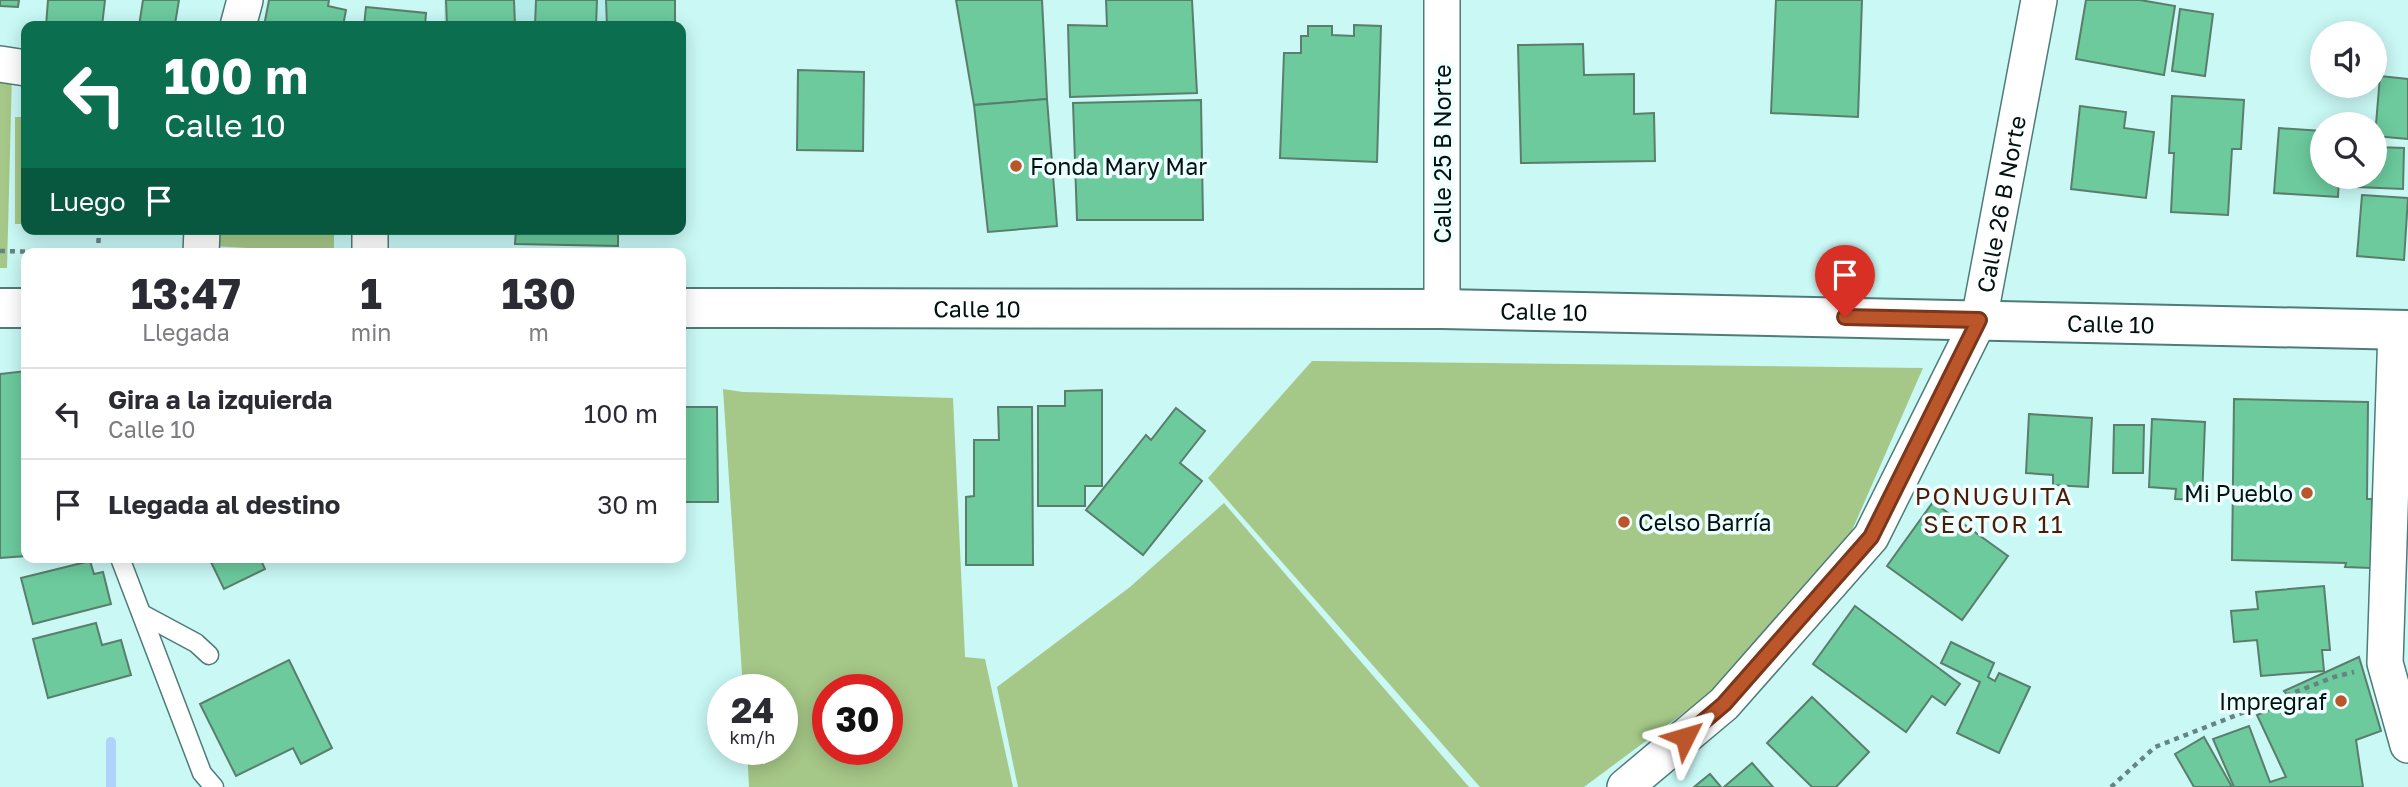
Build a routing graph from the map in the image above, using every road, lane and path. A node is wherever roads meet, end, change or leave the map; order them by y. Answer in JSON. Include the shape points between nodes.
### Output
{"nodes":[{"id":1,"x":245,"y":0,"type":"edge"},
{"id":2,"x":1442,"y":0,"type":"edge"},
{"id":3,"x":2039,"y":0,"type":"edge"},
{"id":4,"x":239,"y":21,"type":"edge"},
{"id":5,"x":0,"y":64,"type":"edge"},
{"id":6,"x":21,"y":67,"type":"edge"},
{"id":7,"x":0,"y":251,"type":"edge"},
{"id":8,"x":21,"y":251,"type":"edge"},
{"id":9,"x":0,"y":308,"type":"edge"},
{"id":10,"x":21,"y":308,"type":"edge"},
{"id":11,"x":686,"y":309,"type":"edge"},
{"id":12,"x":1442,"y":309,"type":"junction"},
{"id":13,"x":1979,"y":320,"type":"junction"},
{"id":14,"x":2402,"y":330,"type":"edge"},
{"id":15,"x":122,"y":563,"type":"edge"},
{"id":16,"x":142,"y":614,"type":"junction"},
{"id":17,"x":209,"y":655,"type":"dead end"},
{"id":18,"x":2385,"y":663,"type":"junction"},
{"id":19,"x":2408,"y":745,"type":"edge"},
{"id":20,"x":214,"y":787,"type":"edge"},
{"id":21,"x":1625,"y":787,"type":"edge"},
{"id":22,"x":2111,"y":787,"type":"edge"}],
"edges":[{"from":1,"to":4,"type":"street"},
{"from":2,"to":12,"type":"street","name":"Calle 25 B Norte"},
{"from":3,"to":13,"type":"street","name":"Calle 26 B Norte"},
{"from":5,"to":6,"type":"street"},
{"from":7,"to":8,"type":"path"},
{"from":9,"to":10,"type":"main road"},
{"from":11,"to":12,"type":"main road","name":"Calle 10"},
{"from":12,"to":13,"type":"main road","name":"Calle 10"},
{"from":13,"to":14,"type":"main road","name":"Calle 10"},
{"from":13,"to":21,"type":"street","name":"Calle 26 B Norte","via":[[1871,537],[1724,704]]},
{"from":14,"to":18,"type":"street"},
{"from":15,"to":16,"type":"lane"},
{"from":16,"to":17,"type":"lane"},
{"from":16,"to":20,"type":"lane","via":[[202,773]]},
{"from":18,"to":19,"type":"street"},
{"from":18,"to":22,"type":"path","via":[[2334,677],[2155,747]]}]}
